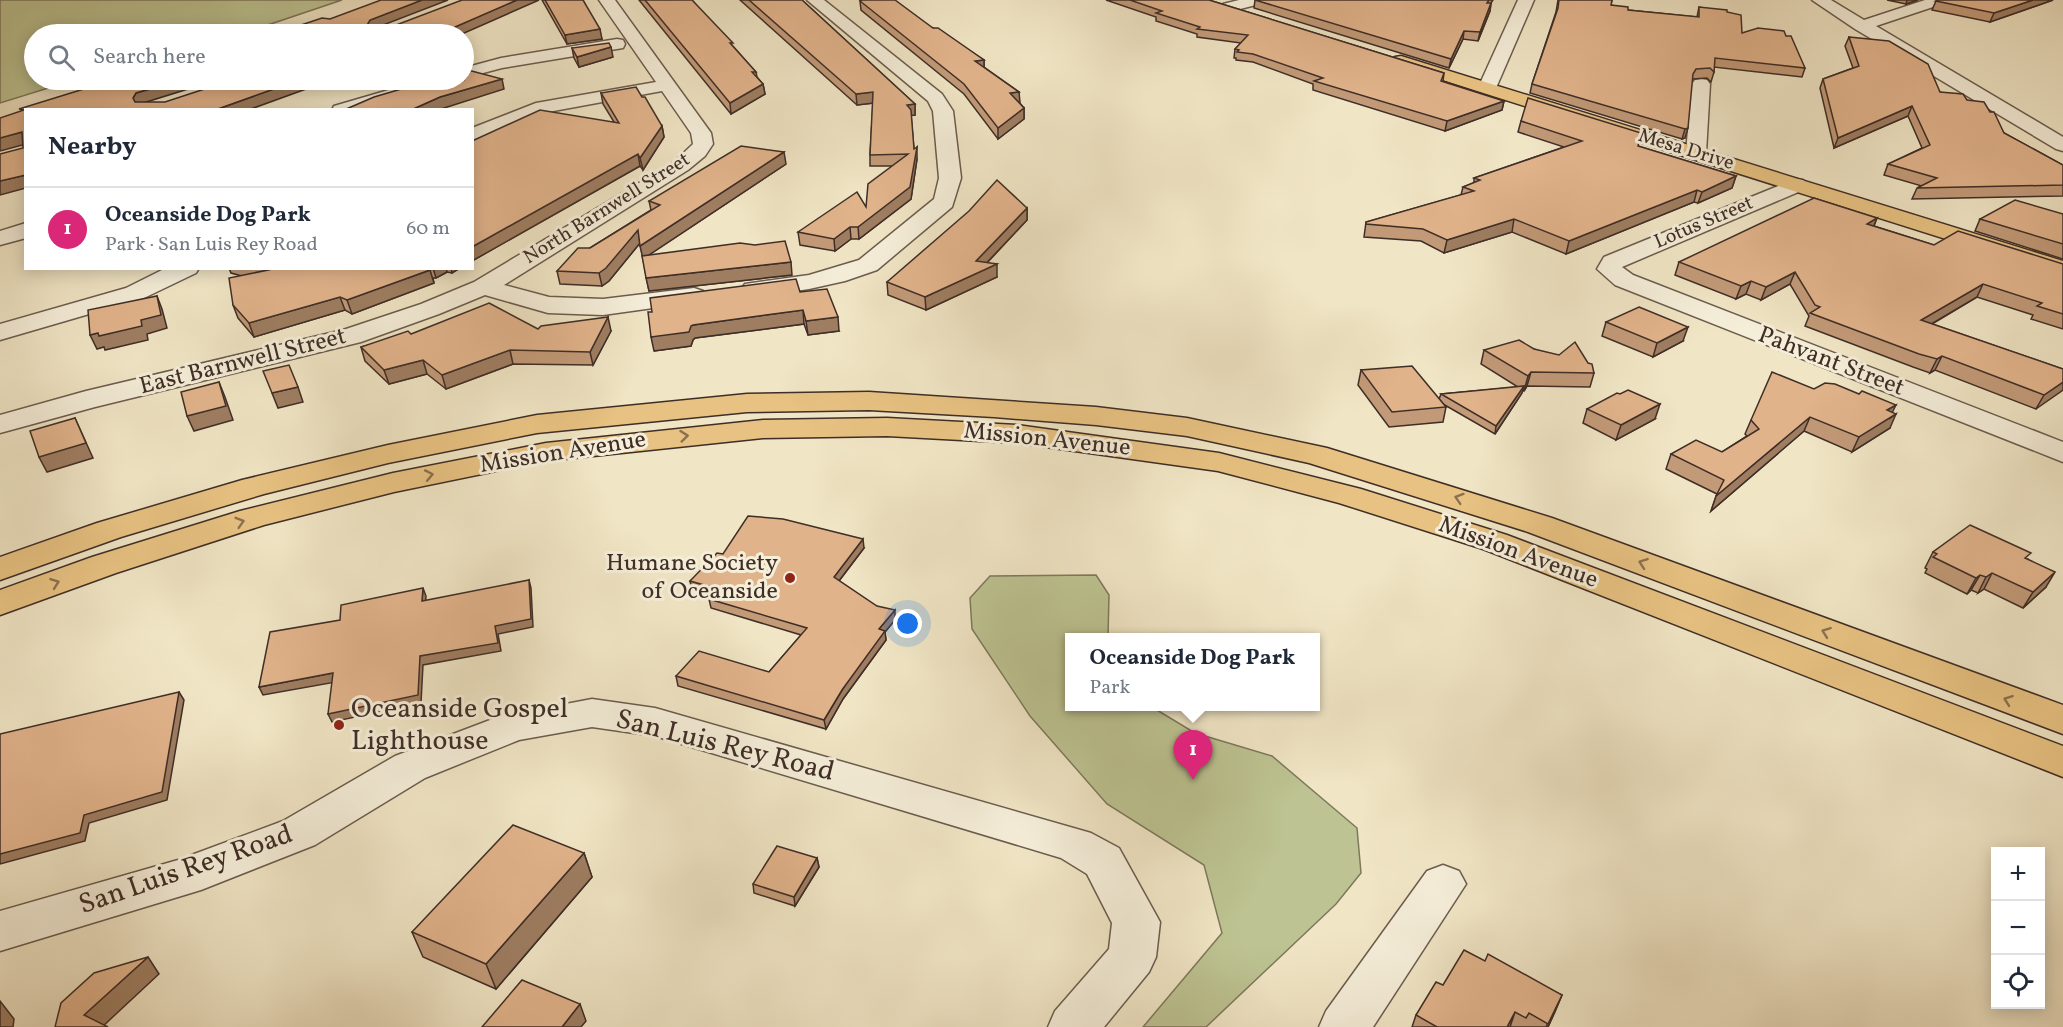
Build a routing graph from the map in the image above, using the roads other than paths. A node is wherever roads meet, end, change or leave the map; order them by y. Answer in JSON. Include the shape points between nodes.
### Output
{"nodes":[{"id":1,"x":607,"y":0,"type":"edge"},
{"id":2,"x":815,"y":0,"type":"edge"},
{"id":3,"x":1206,"y":0,"type":"edge"},
{"id":4,"x":1526,"y":0,"type":"edge"},
{"id":5,"x":1820,"y":0,"type":"edge"},
{"id":6,"x":1940,"y":0,"type":"edge"},
{"id":7,"x":1261,"y":9,"type":"edge"},
{"id":8,"x":1861,"y":26,"type":"junction"},
{"id":9,"x":637,"y":42,"type":"junction"},
{"id":10,"x":1388,"y":57,"type":"edge"},
{"id":11,"x":474,"y":70,"type":"edge"},
{"id":12,"x":1701,"y":84,"type":"edge"},
{"id":13,"x":668,"y":85,"type":"junction"},
{"id":14,"x":1487,"y":88,"type":"junction"},
{"id":15,"x":408,"y":90,"type":"edge"},
{"id":16,"x":348,"y":108,"type":"edge"},
{"id":17,"x":474,"y":134,"type":"edge"},
{"id":18,"x":2061,"y":142,"type":"edge"},
{"id":19,"x":1695,"y":153,"type":"junction"},
{"id":20,"x":1795,"y":185,"type":"junction"},
{"id":21,"x":24,"y":231,"type":"edge"},
{"id":22,"x":0,"y":238,"type":"edge"},
{"id":23,"x":1613,"y":262,"type":"joint"},
{"id":24,"x":2063,"y":269,"type":"edge"},
{"id":25,"x":183,"y":270,"type":"edge"},
{"id":26,"x":483,"y":287,"type":"junction"},
{"id":27,"x":0,"y":332,"type":"edge"},
{"id":28,"x":0,"y":424,"type":"edge"},
{"id":29,"x":2063,"y":453,"type":"edge"},
{"id":30,"x":0,"y":569,"type":"edge"},
{"id":31,"x":0,"y":603,"type":"edge"},
{"id":32,"x":2063,"y":720,"type":"edge"},
{"id":33,"x":2063,"y":762,"type":"edge"},
{"id":34,"x":1443,"y":884,"type":"dead end"},
{"id":35,"x":0,"y":930,"type":"edge"},
{"id":36,"x":1073,"y":1027,"type":"edge"},
{"id":37,"x":1344,"y":1027,"type":"edge"}],
"edges":[{"from":1,"to":9,"type":"street","name":"North Barnwell Street"},
{"from":2,"to":26,"type":"street","via":[[935,98],[943,111],[950,178],[944,202],[868,266],[809,282],[603,307],[549,305]]},
{"from":3,"to":7,"type":"main road","via":[[1228,7]]},
{"from":4,"to":14,"type":"street"},
{"from":5,"to":8,"type":"street"},
{"from":6,"to":8,"type":"street"},
{"from":8,"to":18,"type":"street"},
{"from":9,"to":11,"type":"street","via":[[553,53]]},
{"from":9,"to":13,"type":"street","name":"North Barnwell Street"},
{"from":10,"to":14,"type":"main road","name":"Mesa Drive"},
{"from":12,"to":19,"type":"street"},
{"from":13,"to":17,"type":"street","via":[[543,106]]},
{"from":13,"to":26,"type":"street","name":"North Barnwell Street","via":[[701,133],[704,144],[698,152]]},
{"from":14,"to":19,"type":"main road","name":"Mesa Drive"},
{"from":15,"to":16,"type":"street"},
{"from":19,"to":20,"type":"main road","name":"Mesa Drive"},
{"from":20,"to":23,"type":"street","name":"Lotus Street"},
{"from":20,"to":24,"type":"main road","name":"Mesa Drive"},
{"from":21,"to":22,"type":"street"},
{"from":23,"to":29,"type":"street","name":"Pahvant Street","via":[[1609,269],[1624,280]]},
{"from":25,"to":27,"type":"street","via":[[125,296]]},
{"from":26,"to":28,"type":"street","name":"East Barnwell Street","via":[[352,336]]},
{"from":32,"to":30,"type":"main road","name":"Mission Avenue","one_way":true,"via":[[1540,525],[1316,455],[1187,427],[994,408],[869,401],[747,403],[537,424],[253,487],[109,530]]},
{"from":31,"to":33,"type":"main road","name":"Mission Avenue","one_way":true,"via":[[252,518],[393,483],[546,452],[763,429],[887,427],[1017,435],[1219,462],[1350,496],[1495,542]]},
{"from":34,"to":37,"type":"street"},
{"from":35,"to":36,"type":"street","name":"San Luis Rey Road","via":[[185,877],[299,833],[410,767],[512,727],[592,713],[655,722],[821,770],[1075,845],[1103,861],[1136,922],[1132,957]]}]}
